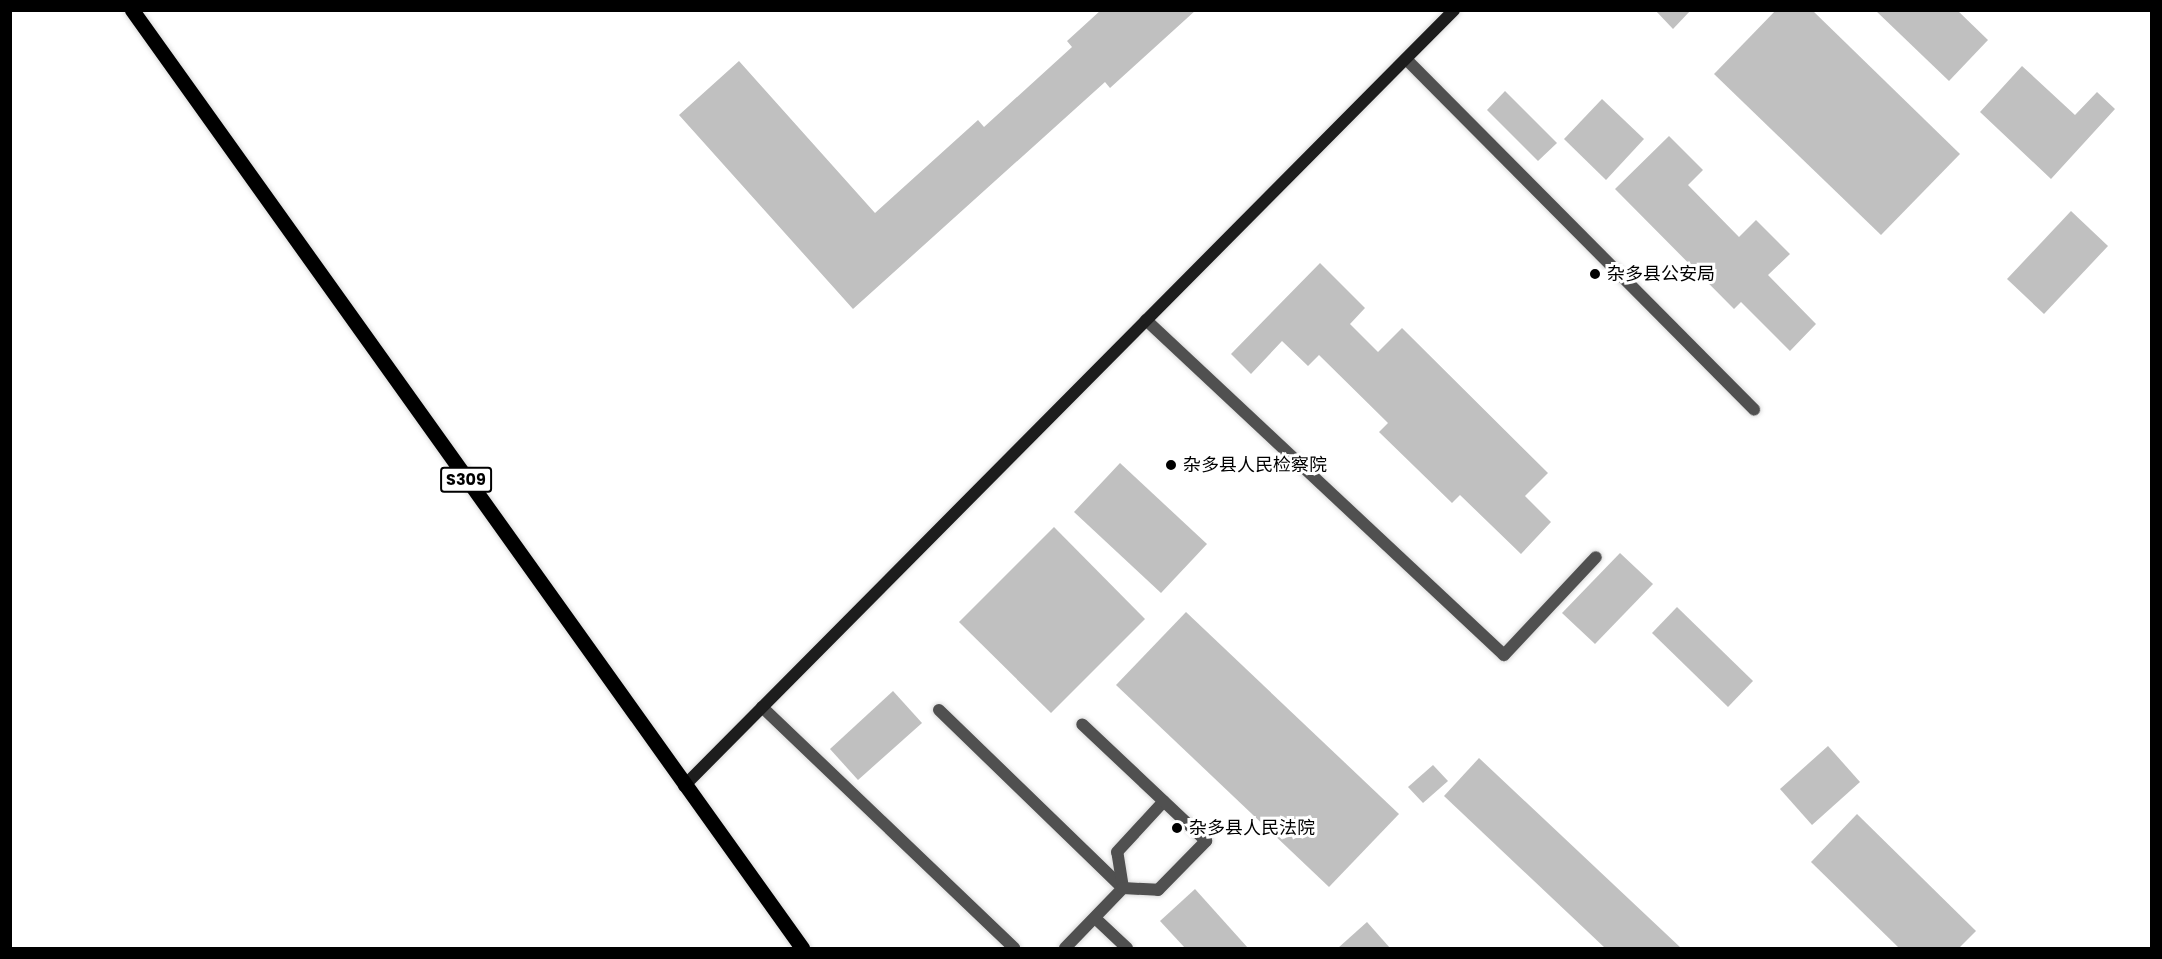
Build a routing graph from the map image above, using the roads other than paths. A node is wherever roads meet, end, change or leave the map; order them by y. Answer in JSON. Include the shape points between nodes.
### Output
{"nodes":[{"id":1,"x":132,"y":10,"type":"edge"},
{"id":2,"x":1454,"y":10,"type":"edge"},
{"id":3,"x":1406,"y":59,"type":"junction"},
{"id":4,"x":1146,"y":320,"type":"junction"},
{"id":5,"x":1754,"y":410,"type":"dead end"},
{"id":6,"x":1596,"y":557,"type":"dead end"},
{"id":7,"x":762,"y":707,"type":"junction"},
{"id":8,"x":939,"y":710,"type":"dead end"},
{"id":9,"x":1082,"y":724,"type":"dead end"},
{"id":10,"x":684,"y":786,"type":"junction"},
{"id":11,"x":1164,"y":801,"type":"junction"},
{"id":12,"x":1123,"y":888,"type":"junction"},
{"id":13,"x":1095,"y":918,"type":"junction"},
{"id":14,"x":802,"y":948,"type":"edge"},
{"id":15,"x":1014,"y":948,"type":"edge"},
{"id":16,"x":1065,"y":948,"type":"edge"},
{"id":17,"x":1127,"y":948,"type":"edge"}],
"edges":[{"from":1,"to":10,"type":"main road","number":"S309"},
{"from":2,"to":3,"type":"main road"},
{"from":3,"to":4,"type":"main road"},
{"from":3,"to":5,"type":"lane"},
{"from":4,"to":6,"type":"lane","via":[[1504,655]]},
{"from":4,"to":7,"type":"main road"},
{"from":7,"to":10,"type":"main road"},
{"from":7,"to":15,"type":"lane"},
{"from":8,"to":12,"type":"lane"},
{"from":9,"to":11,"type":"lane"},
{"from":10,"to":14,"type":"main road","number":"S309"},
{"from":11,"to":12,"type":"lane","via":[[1117,852]]},
{"from":11,"to":12,"type":"lane","via":[[1206,841],[1158,890]]},
{"from":12,"to":13,"type":"lane"},
{"from":13,"to":16,"type":"lane"},
{"from":13,"to":17,"type":"lane"}]}
